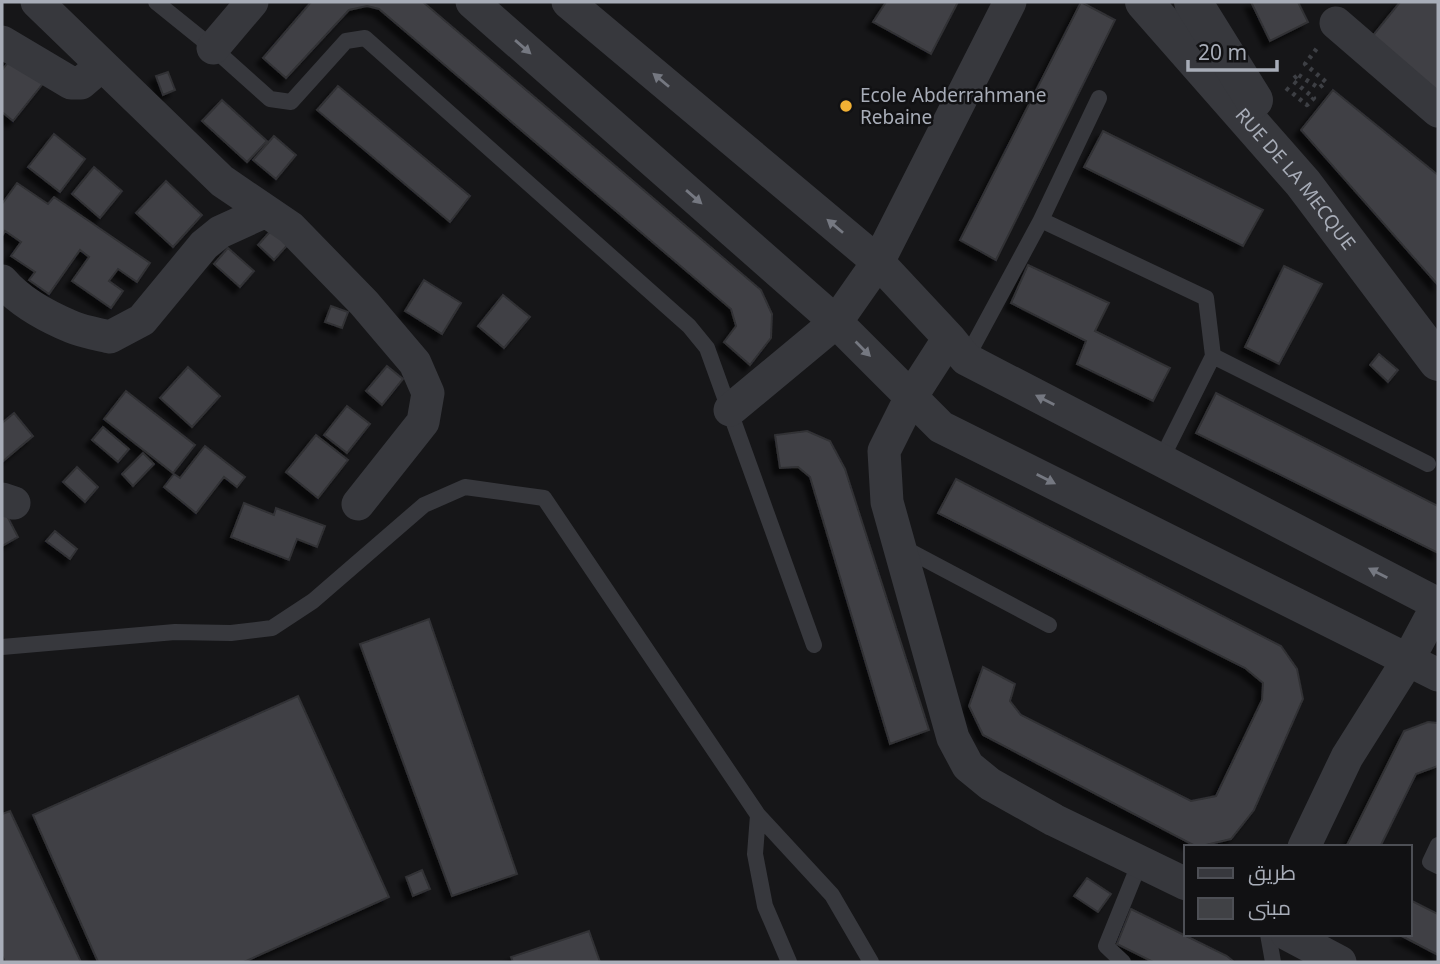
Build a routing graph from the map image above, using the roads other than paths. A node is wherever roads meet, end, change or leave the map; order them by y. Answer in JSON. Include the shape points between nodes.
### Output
{"nodes":[{"id":1,"x":37,"y":2,"type":"edge"},
{"id":2,"x":156,"y":2,"type":"edge"},
{"id":3,"x":252,"y":2,"type":"edge"},
{"id":4,"x":472,"y":2,"type":"edge"},
{"id":5,"x":568,"y":2,"type":"edge"},
{"id":6,"x":1010,"y":2,"type":"edge"},
{"id":7,"x":1144,"y":2,"type":"edge"},
{"id":8,"x":1194,"y":2,"type":"edge"},
{"id":9,"x":1336,"y":23,"type":"road end"},
{"id":10,"x":2,"y":42,"type":"edge"},
{"id":11,"x":214,"y":48,"type":"junction"},
{"id":12,"x":102,"y":65,"type":"junction"},
{"id":13,"x":1099,"y":98,"type":"dead end"},
{"id":14,"x":1438,"y":111,"type":"edge"},
{"id":15,"x":1303,"y":183,"type":"junction"},
{"id":16,"x":266,"y":211,"type":"junction"},
{"id":17,"x":1041,"y":220,"type":"junction"},
{"id":18,"x":878,"y":262,"type":"junction"},
{"id":19,"x":2,"y":281,"type":"edge"},
{"id":20,"x":836,"y":323,"type":"junction"},
{"id":21,"x":958,"y":349,"type":"junction"},
{"id":22,"x":1213,"y":356,"type":"junction"},
{"id":23,"x":1438,"y":362,"type":"edge"},
{"id":24,"x":911,"y":397,"type":"junction"},
{"id":25,"x":730,"y":410,"type":"junction"},
{"id":26,"x":1161,"y":460,"type":"junction"},
{"id":27,"x":1428,"y":464,"type":"dead end"},
{"id":28,"x":358,"y":504,"type":"dead end"},
{"id":29,"x":900,"y":546,"type":"junction"},
{"id":30,"x":1438,"y":604,"type":"edge"},
{"id":31,"x":1049,"y":625,"type":"dead end"},
{"id":32,"x":814,"y":645,"type":"dead end"},
{"id":33,"x":2,"y":647,"type":"edge"},
{"id":34,"x":1408,"y":660,"type":"junction"},
{"id":35,"x":1438,"y":675,"type":"edge"},
{"id":36,"x":758,"y":816,"type":"junction"},
{"id":37,"x":1305,"y":845,"type":"edge"},
{"id":38,"x":1438,"y":845,"type":"edge"},
{"id":39,"x":1140,"y":862,"type":"junction"},
{"id":40,"x":1438,"y":866,"type":"edge"},
{"id":41,"x":1184,"y":883,"type":"edge"},
{"id":42,"x":1268,"y":936,"type":"edge"},
{"id":43,"x":1291,"y":936,"type":"edge"},
{"id":44,"x":789,"y":962,"type":"edge"},
{"id":45,"x":871,"y":962,"type":"edge"},
{"id":46,"x":1123,"y":962,"type":"edge"},
{"id":47,"x":1273,"y":962,"type":"edge"},
{"id":48,"x":1340,"y":962,"type":"edge"}],
"edges":[{"from":1,"to":12,"type":"street"},
{"from":2,"to":11,"type":"lane"},
{"from":3,"to":11,"type":"street"},
{"from":4,"to":20,"type":"street","one_way":true},
{"from":18,"to":5,"type":"street","one_way":true},
{"from":6,"to":18,"type":"street"},
{"from":7,"to":15,"type":"street","name":"RUE DE LA MECQUE"},
{"from":8,"to":15,"type":"street"},
{"from":9,"to":14,"type":"street"},
{"from":10,"to":12,"type":"street","via":[[71,83],[81,83]]},
{"from":11,"to":25,"type":"lane","via":[[270,99],[292,102],[346,41],[365,38],[689,326],[707,348]]},
{"from":12,"to":16,"type":"street","via":[[222,181]]},
{"from":13,"to":17,"type":"lane"},
{"from":15,"to":23,"type":"street","name":"RUE DE LA MECQUE"},
{"from":16,"to":19,"type":"street","via":[[220,232],[142,320],[110,337],[42,312]]},
{"from":16,"to":28,"type":"street","via":[[291,228],[364,303],[415,363],[428,393],[423,422]]},
{"from":17,"to":21,"type":"lane"},
{"from":17,"to":22,"type":"lane","via":[[1206,299]]},
{"from":18,"to":20,"type":"street"},
{"from":18,"to":21,"type":"street"},
{"from":20,"to":24,"type":"street","one_way":true},
{"from":20,"to":25,"type":"street"},
{"from":21,"to":24,"type":"street"},
{"from":26,"to":21,"type":"street","one_way":true},
{"from":22,"to":26,"type":"lane"},
{"from":22,"to":27,"type":"lane"},
{"from":24,"to":29,"type":"street","via":[[884,451],[887,502]]},
{"from":24,"to":34,"type":"street","one_way":true,"via":[[941,427]]},
{"from":25,"to":32,"type":"lane"},
{"from":30,"to":26,"type":"street","one_way":true},
{"from":29,"to":31,"type":"lane"},
{"from":29,"to":39,"type":"street","via":[[953,738],[968,766],[990,784],[1054,820]]},
{"from":30,"to":34,"type":"street"},
{"from":33,"to":36,"type":"lane","via":[[272,628],[313,601],[424,505],[465,487],[544,498]]},
{"from":34,"to":35,"type":"street"},
{"from":34,"to":37,"type":"street","via":[[1347,757]]},
{"from":36,"to":44,"type":"lane","via":[[755,854],[765,906]]},
{"from":36,"to":45,"type":"lane","via":[[832,895]]},
{"from":38,"to":40,"type":"lane","via":[[1430,862]]},
{"from":39,"to":41,"type":"street"},
{"from":39,"to":46,"type":"lane","via":[[1106,946]]},
{"from":42,"to":47,"type":"lane"},
{"from":43,"to":48,"type":"street"}]}
